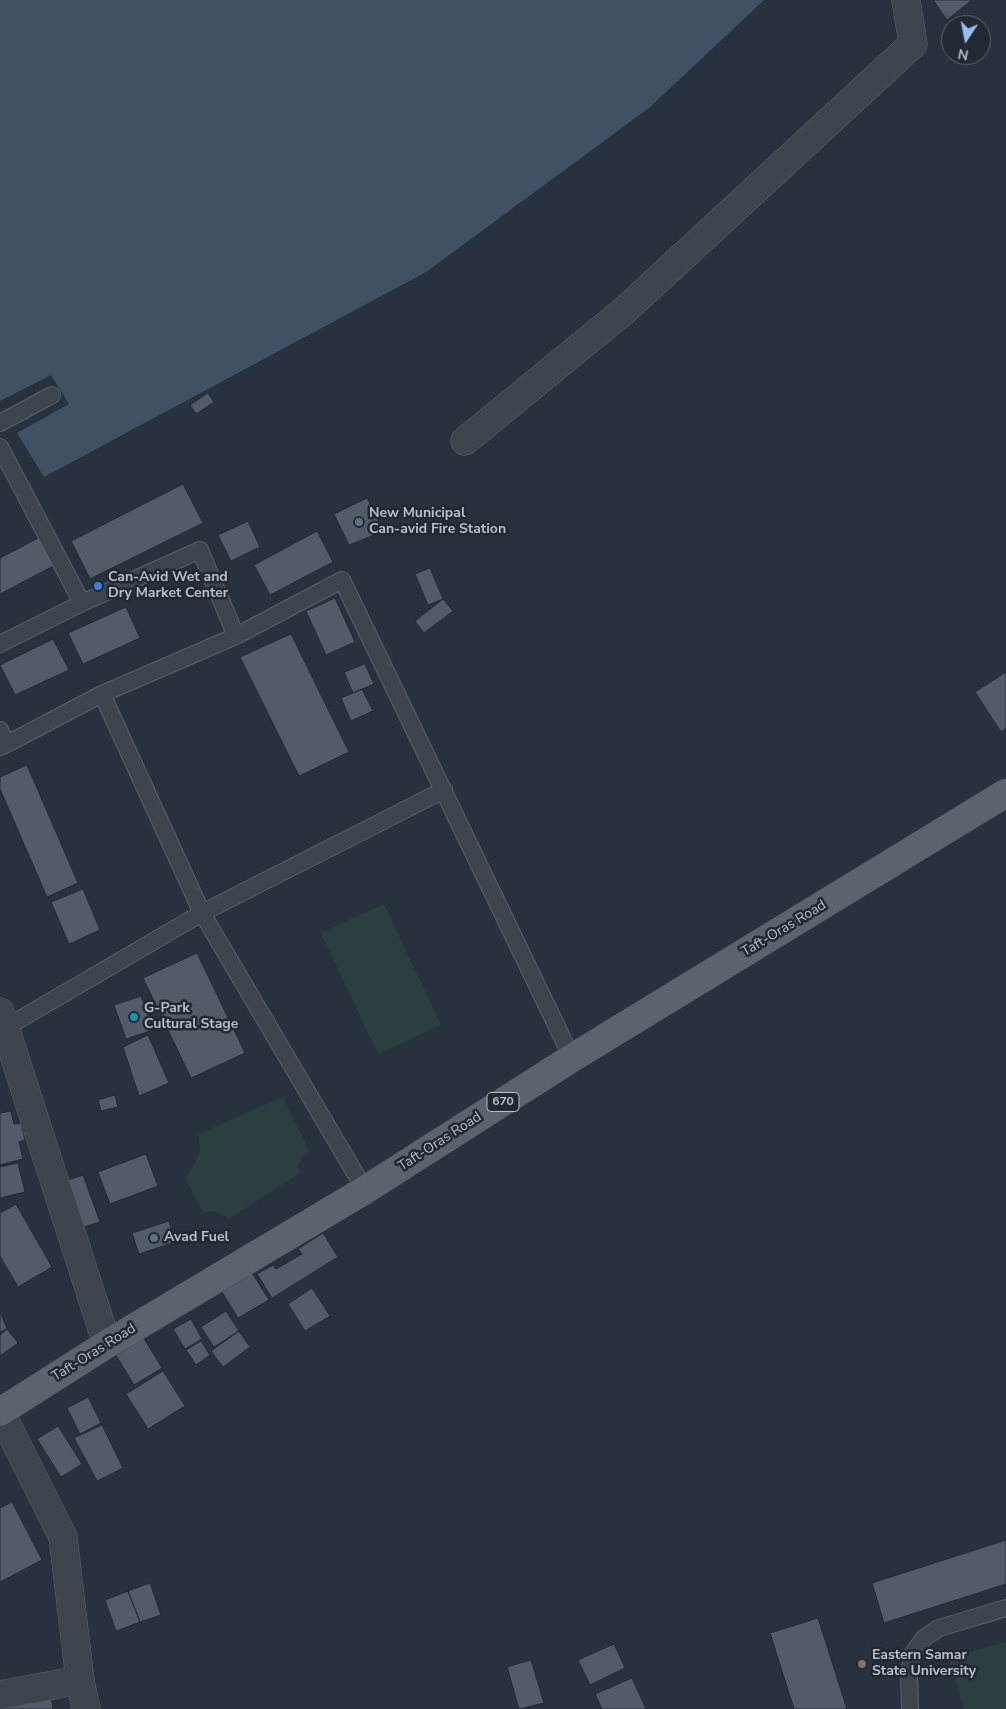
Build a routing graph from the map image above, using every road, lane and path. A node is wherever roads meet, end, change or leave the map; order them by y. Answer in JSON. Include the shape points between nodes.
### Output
{"nodes":[{"id":1,"x":906,"y":0,"type":"edge"},
{"id":2,"x":52,"y":395,"type":"dead end"},
{"id":3,"x":0,"y":423,"type":"edge"},
{"id":4,"x":465,"y":441,"type":"dead end"},
{"id":5,"x":0,"y":446,"type":"edge"},
{"id":6,"x":82,"y":603,"type":"junction"},
{"id":7,"x":236,"y":636,"type":"junction"},
{"id":8,"x":0,"y":644,"type":"edge"},
{"id":9,"x":102,"y":694,"type":"junction"},
{"id":10,"x":0,"y":730,"type":"edge"},
{"id":11,"x":4,"y":746,"type":"edge"},
{"id":12,"x":444,"y":790,"type":"junction"},
{"id":13,"x":1006,"y":793,"type":"edge"},
{"id":14,"x":202,"y":913,"type":"junction"},
{"id":15,"x":2,"y":1023,"type":"edge"},
{"id":16,"x":572,"y":1058,"type":"junction"},
{"id":17,"x":365,"y":1190,"type":"junction"},
{"id":18,"x":108,"y":1344,"type":"junction"},
{"id":19,"x":0,"y":1411,"type":"edge"},
{"id":20,"x":1006,"y":1608,"type":"edge"},
{"id":21,"x":80,"y":1680,"type":"junction"},
{"id":22,"x":0,"y":1695,"type":"edge"},
{"id":23,"x":86,"y":1709,"type":"edge"},
{"id":24,"x":910,"y":1709,"type":"edge"}],
"edges":[{"from":1,"to":4,"type":"street","via":[[913,44],[625,310]]},
{"from":2,"to":3,"type":"lane"},
{"from":5,"to":6,"type":"lane"},
{"from":6,"to":7,"type":"lane","via":[[200,550]]},
{"from":6,"to":8,"type":"lane"},
{"from":7,"to":9,"type":"lane"},
{"from":7,"to":12,"type":"lane","via":[[342,580]]},
{"from":9,"to":11,"type":"lane"},
{"from":9,"to":14,"type":"lane"},
{"from":10,"to":11,"type":"lane"},
{"from":12,"to":14,"type":"lane"},
{"from":12,"to":16,"type":"lane"},
{"from":13,"to":16,"type":"main road","name":"Taft-Oras Road","number":"670"},
{"from":14,"to":15,"type":"lane"},
{"from":14,"to":17,"type":"lane"},
{"from":15,"to":18,"type":"street"},
{"from":16,"to":17,"type":"main road","name":"Taft-Oras Road","number":"670"},
{"from":17,"to":18,"type":"main road","name":"Taft-Oras Road","number":"670"},
{"from":18,"to":19,"type":"main road","name":"Taft-Oras Road","number":"670"},
{"from":19,"to":21,"type":"street","via":[[63,1537]]},
{"from":20,"to":24,"type":"lane","via":[[940,1628],[924,1638],[914,1653],[909,1673]]},
{"from":21,"to":22,"type":"street"},
{"from":21,"to":23,"type":"street"}]}
